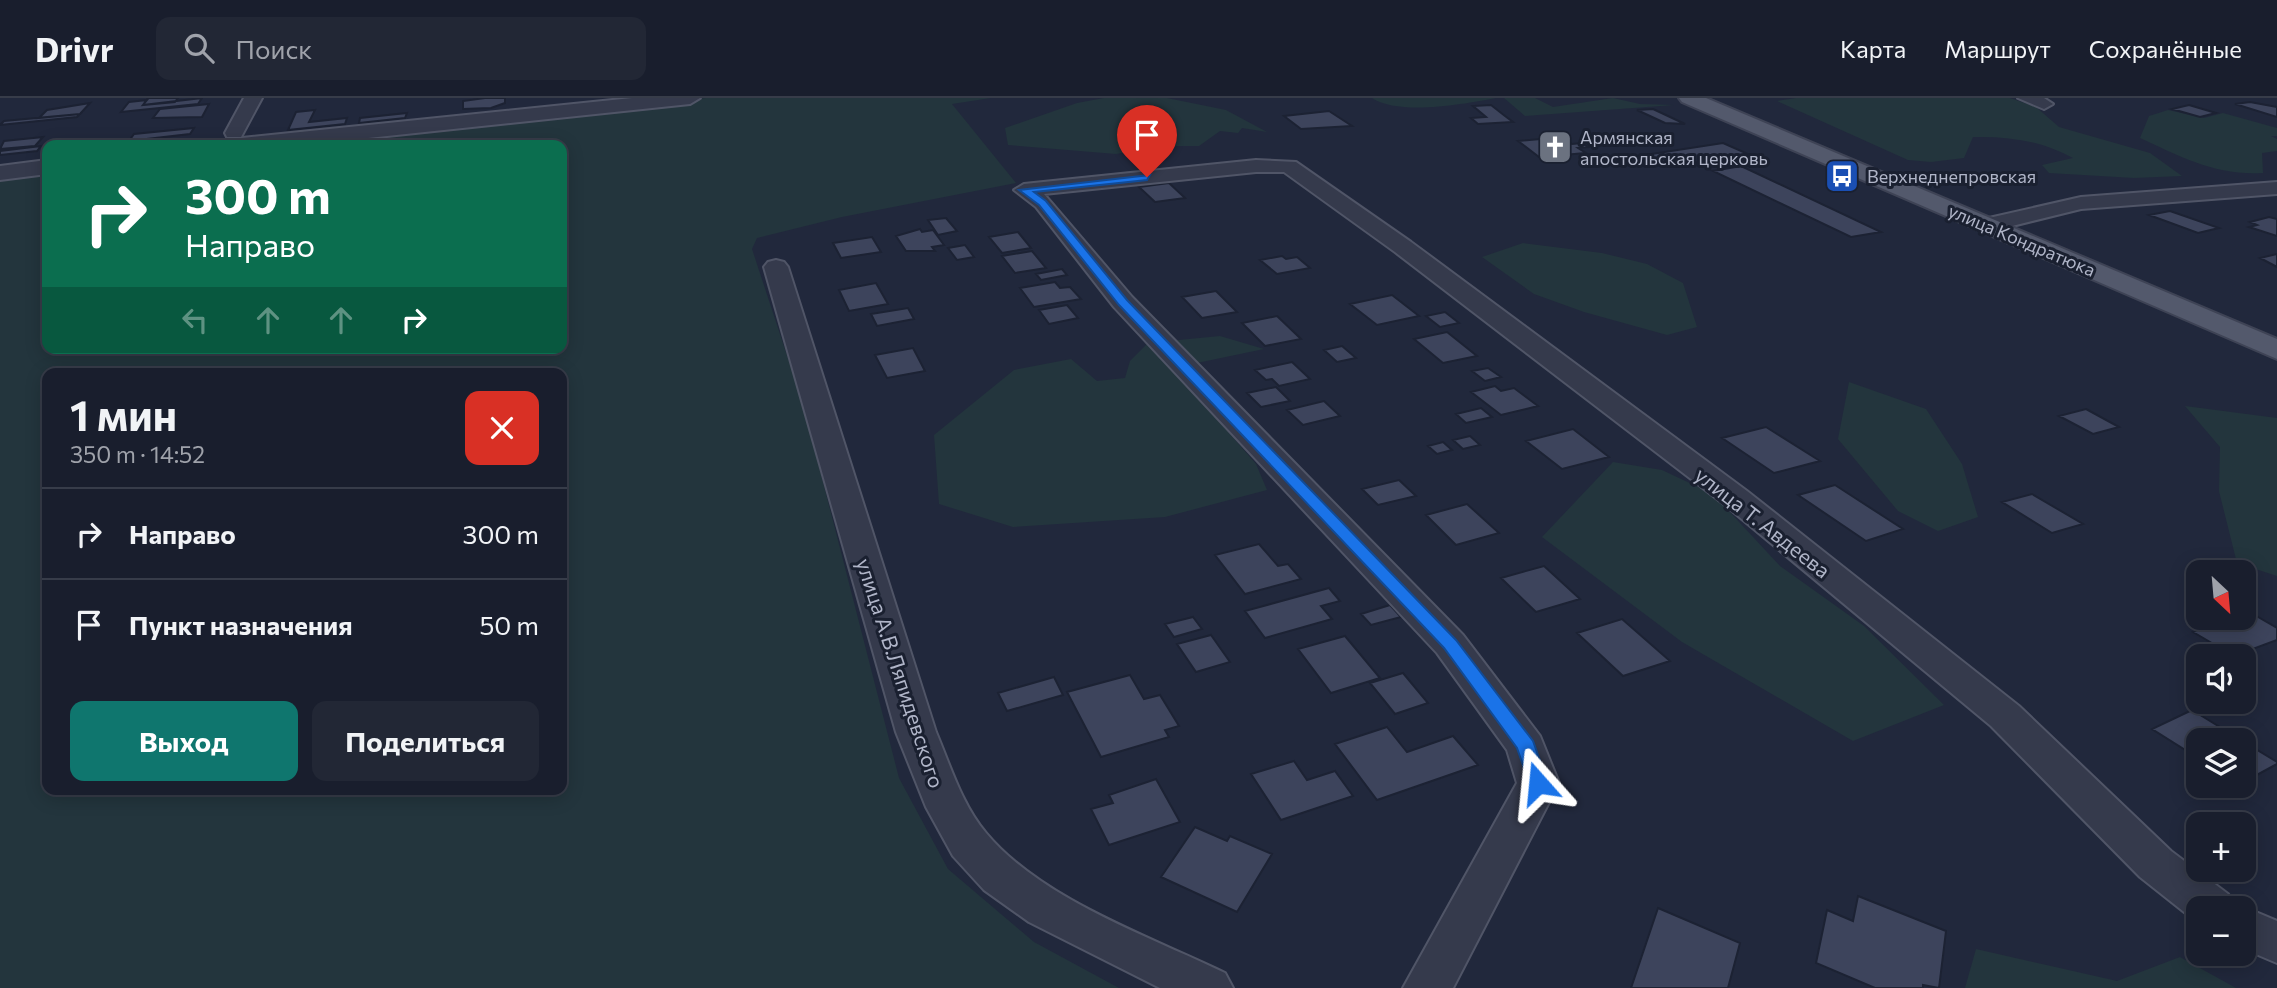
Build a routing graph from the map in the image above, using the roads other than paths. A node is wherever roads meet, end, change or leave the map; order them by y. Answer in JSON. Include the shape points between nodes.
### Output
{"nodes":[{"id":1,"x":253,"y":98,"type":"edge"},
{"id":2,"x":691,"y":98,"type":"edge"},
{"id":3,"x":1689,"y":98,"type":"edge"},
{"id":4,"x":238,"y":139,"type":"edge"},
{"id":5,"x":42,"y":168,"type":"edge"},
{"id":6,"x":0,"y":173,"type":"edge"},
{"id":7,"x":2277,"y":188,"type":"edge"},
{"id":8,"x":1988,"y":225,"type":"junction"},
{"id":9,"x":776,"y":267,"type":"dead end"},
{"id":10,"x":2277,"y":350,"type":"edge"},
{"id":11,"x":2196,"y":896,"type":"edge"},
{"id":12,"x":2256,"y":933,"type":"edge"},
{"id":13,"x":2277,"y":943,"type":"edge"},
{"id":14,"x":1208,"y":988,"type":"edge"},
{"id":15,"x":1428,"y":988,"type":"edge"}],
"edges":[{"from":1,"to":4,"type":"street"},
{"from":2,"to":4,"type":"street"},
{"from":3,"to":8,"type":"main road","name":"улица Кондратюка"},
{"from":5,"to":6,"type":"street"},
{"from":7,"to":8,"type":"street","via":[[2081,203]]},
{"from":8,"to":10,"type":"main road","name":"улица Кондратюка"},
{"from":9,"to":14,"type":"street","name":"улица А.В.Ляпидевского","via":[[884,633],[916,732],[947,807],[970,845],[1011,885],[1045,908]]},
{"from":11,"to":15,"type":"street","name":"улица Т. Авдеева","via":[[2136,850],[2046,752],[2005,716],[1736,498],[1289,166],[1024,190],[1043,203],[1123,302],[1450,644],[1526,746],[1538,783]]},
{"from":12,"to":13,"type":"street"}]}
